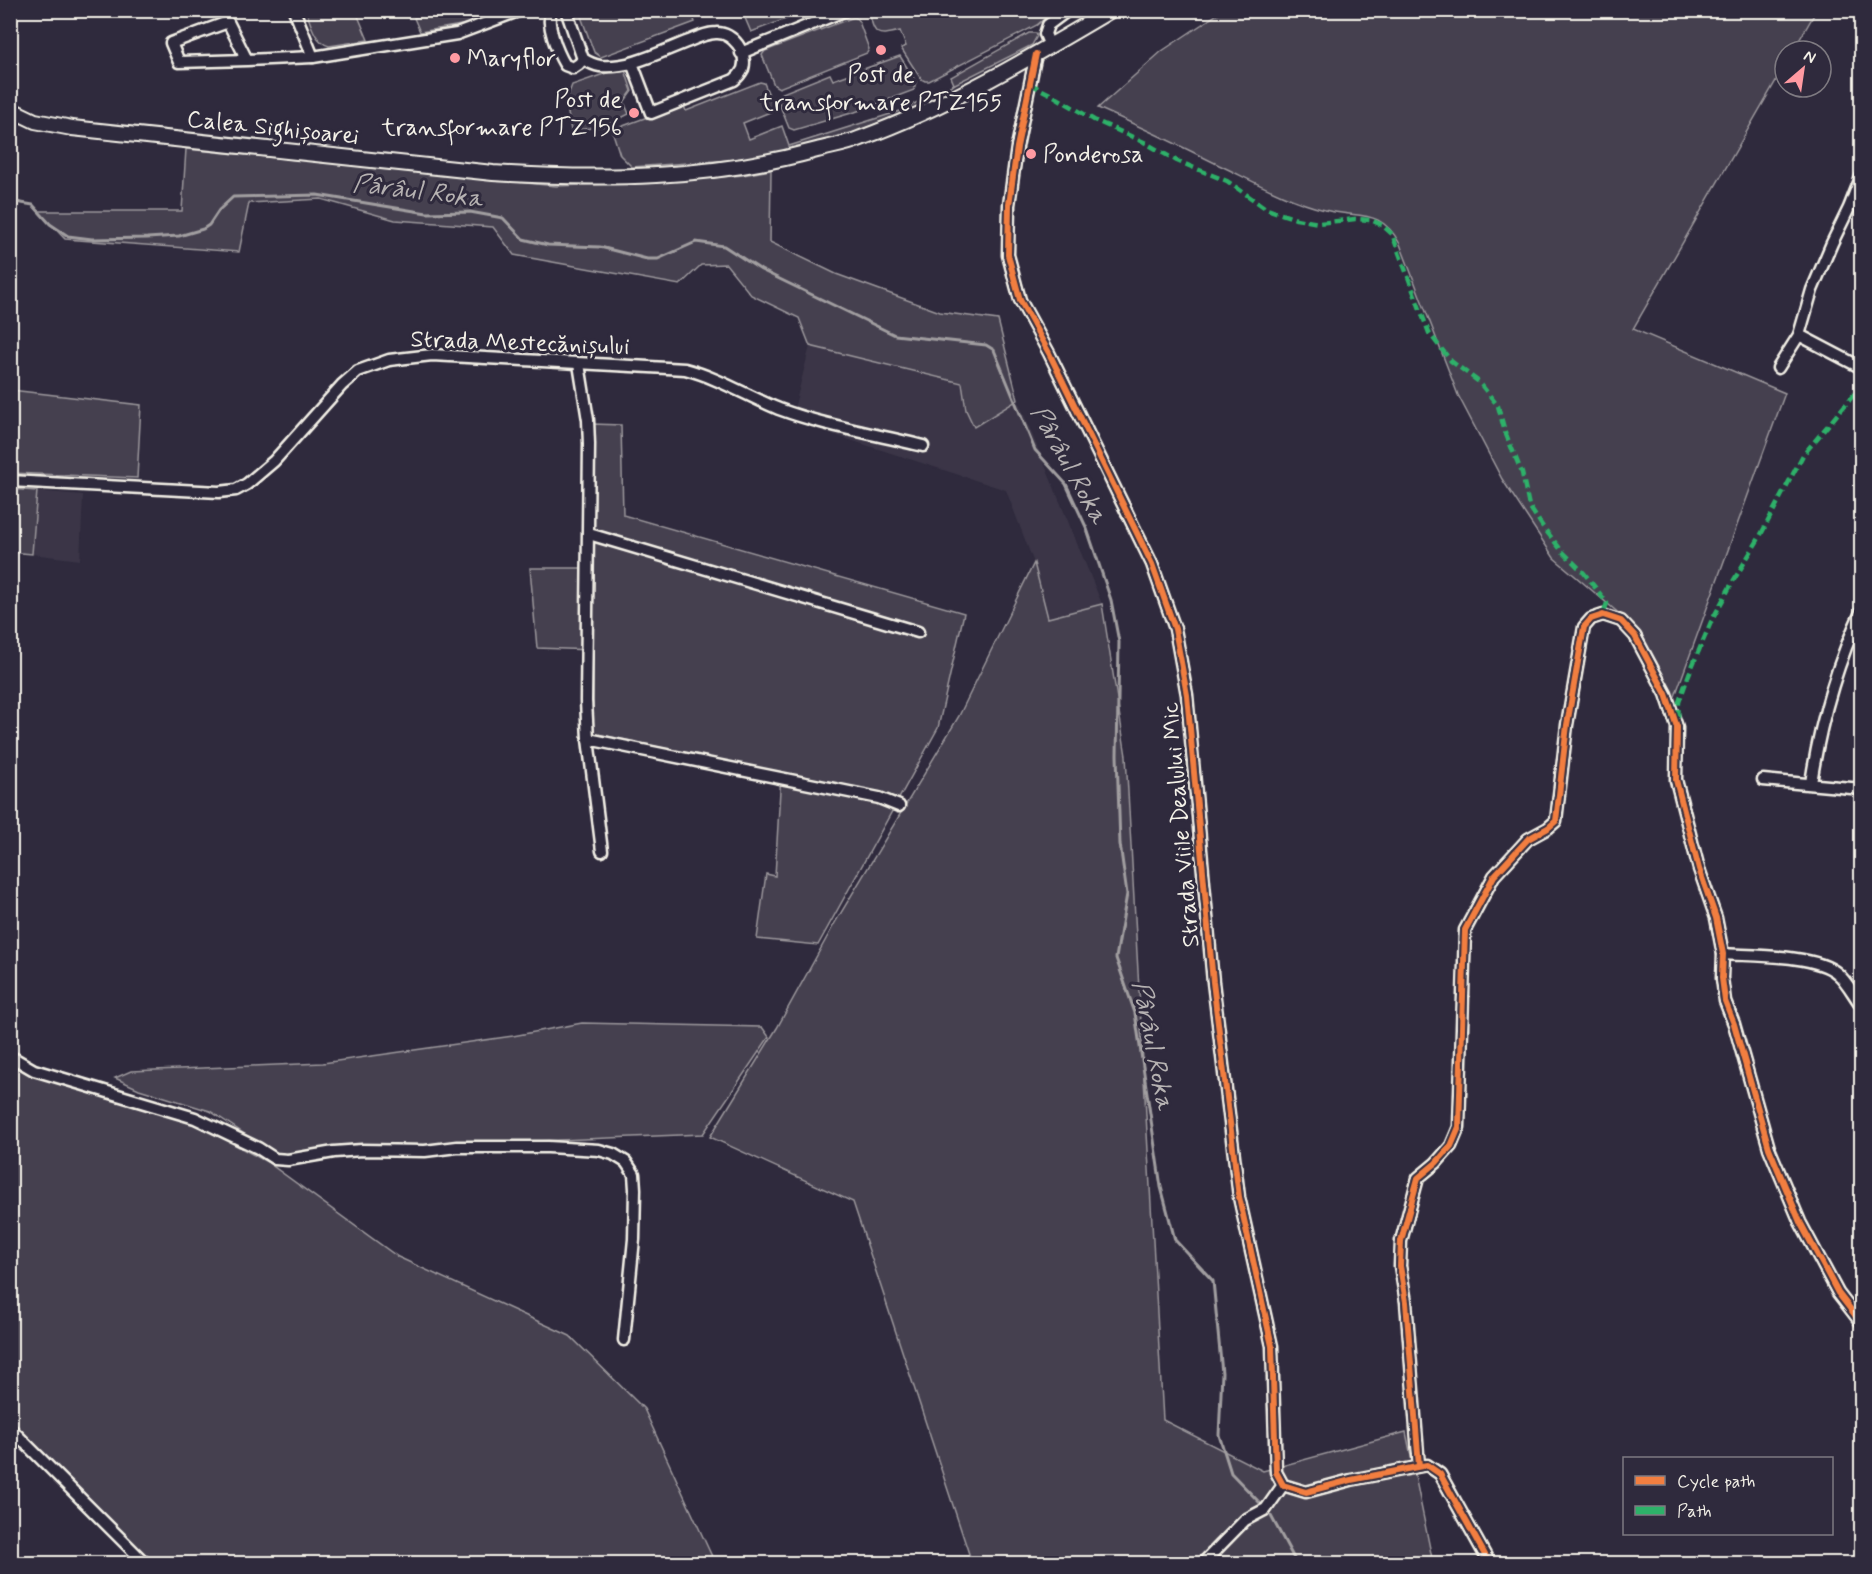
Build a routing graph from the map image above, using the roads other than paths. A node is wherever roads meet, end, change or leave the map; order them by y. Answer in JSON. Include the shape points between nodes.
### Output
{"nodes":[{"id":1,"x":294,"y":10,"type":"edge"},
{"id":2,"x":521,"y":10,"type":"edge"},
{"id":3,"x":551,"y":10,"type":"edge"},
{"id":4,"x":566,"y":10,"type":"edge"},
{"id":5,"x":846,"y":10,"type":"edge"},
{"id":6,"x":1068,"y":10,"type":"edge"},
{"id":7,"x":1111,"y":10,"type":"edge"},
{"id":8,"x":1050,"y":46,"type":"junction"},
{"id":9,"x":741,"y":53,"type":"junction"},
{"id":10,"x":1036,"y":54,"type":"junction"},
{"id":11,"x":313,"y":57,"type":"junction"},
{"id":12,"x":583,"y":59,"type":"junction"},
{"id":13,"x":247,"y":60,"type":"junction"},
{"id":14,"x":632,"y":63,"type":"junction"},
{"id":15,"x":10,"y":109,"type":"edge"},
{"id":16,"x":1862,"y":175,"type":"edge"},
{"id":17,"x":1799,"y":335,"type":"junction"},
{"id":18,"x":579,"y":363,"type":"junction"},
{"id":19,"x":1778,"y":368,"type":"dead end"},
{"id":20,"x":1862,"y":368,"type":"edge"},
{"id":21,"x":923,"y":446,"type":"dead end"},
{"id":22,"x":10,"y":481,"type":"edge"},
{"id":23,"x":589,"y":534,"type":"junction"},
{"id":24,"x":1862,"y":610,"type":"edge"},
{"id":25,"x":918,"y":632,"type":"dead end"},
{"id":26,"x":588,"y":739,"type":"junction"},
{"id":27,"x":1763,"y":780,"type":"dead end"},
{"id":28,"x":1811,"y":783,"type":"junction"},
{"id":29,"x":1862,"y":789,"type":"edge"},
{"id":30,"x":899,"y":806,"type":"dead end"},
{"id":31,"x":602,"y":851,"type":"dead end"},
{"id":32,"x":1723,"y":954,"type":"junction"},
{"id":33,"x":1862,"y":1006,"type":"edge"},
{"id":34,"x":10,"y":1056,"type":"edge"},
{"id":35,"x":1862,"y":1324,"type":"edge"},
{"id":36,"x":624,"y":1340,"type":"dead end"},
{"id":37,"x":10,"y":1428,"type":"edge"},
{"id":38,"x":1419,"y":1466,"type":"junction"},
{"id":39,"x":1283,"y":1485,"type":"junction"},
{"id":40,"x":146,"y":1563,"type":"edge"},
{"id":41,"x":1202,"y":1563,"type":"edge"},
{"id":42,"x":1490,"y":1563,"type":"edge"}],
"edges":[{"from":1,"to":11,"type":"street"},
{"from":2,"to":11,"type":"street","via":[[457,34]]},
{"from":3,"to":12,"type":"street","via":[[549,16],[564,65],[573,68]]},
{"from":4,"to":12,"type":"street"},
{"from":5,"to":9,"type":"street"},
{"from":6,"to":8,"type":"street","via":[[1048,25],[1045,34]]},
{"from":7,"to":8,"type":"main road","name":"Calea Sighișoarei"},
{"from":8,"to":10,"type":"main road","name":"Calea Sighișoarei"},
{"from":9,"to":14,"type":"street","via":[[731,36],[719,33]]},
{"from":9,"to":14,"type":"street","via":[[742,72],[735,80],[651,113]]},
{"from":10,"to":15,"type":"main road","name":"Calea Sighișoarei","via":[[928,111],[859,139],[744,166],[630,177],[493,173],[187,141],[72,128],[35,121]]},
{"from":10,"to":39,"type":"street","name":"Strada Viile Dealului Mic","via":[[1017,147],[1009,205],[1008,255],[1020,300],[1152,564],[1175,629],[1187,695],[1212,982],[1239,1197],[1272,1346],[1276,1472]]},
{"from":11,"to":13,"type":"street"},
{"from":12,"to":14,"type":"street","via":[[597,66]]},
{"from":13,"to":13,"type":"street","via":[[179,62],[171,43],[228,22]]},
{"from":16,"to":17,"type":"street","via":[[1812,290]]},
{"from":17,"to":19,"type":"street"},
{"from":17,"to":20,"type":"street"},
{"from":18,"to":21,"type":"street","name":"Strada Mestecănișului","via":[[686,369],[803,417]]},
{"from":18,"to":22,"type":"street","name":"Strada Mestecănișului","via":[[432,355],[405,357],[366,368],[329,397],[274,461],[236,490]]},
{"from":18,"to":23,"type":"street","via":[[588,420]]},
{"from":23,"to":25,"type":"street"},
{"from":23,"to":26,"type":"street"},
{"from":24,"to":28,"type":"street","via":[[1830,694]]},
{"from":26,"to":30,"type":"street","via":[[879,798]]},
{"from":26,"to":31,"type":"street"},
{"from":27,"to":28,"type":"street"},
{"from":28,"to":29,"type":"street"},
{"from":32,"to":33,"type":"street","via":[[1803,960],[1826,967],[1836,972]]},
{"from":32,"to":35,"type":"street","via":[[1725,1001],[1769,1148],[1800,1222],[1838,1293]]},
{"from":32,"to":38,"type":"street","via":[[1676,780],[1677,727],[1666,694],[1635,636],[1621,621],[1602,615],[1591,619],[1584,627],[1567,725],[1556,821],[1528,839],[1494,876],[1465,930],[1459,1126],[1451,1146],[1418,1178],[1401,1241]]},
{"from":34,"to":36,"type":"street","via":[[34,1070],[195,1118],[275,1159],[362,1150],[457,1147],[548,1147],[613,1154],[626,1162],[634,1174],[635,1189]]},
{"from":37,"to":40,"type":"street"},
{"from":38,"to":39,"type":"street","via":[[1306,1492]]},
{"from":38,"to":42,"type":"street","via":[[1427,1465],[1440,1474]]},
{"from":39,"to":41,"type":"street","via":[[1266,1509],[1245,1520]]}]}
